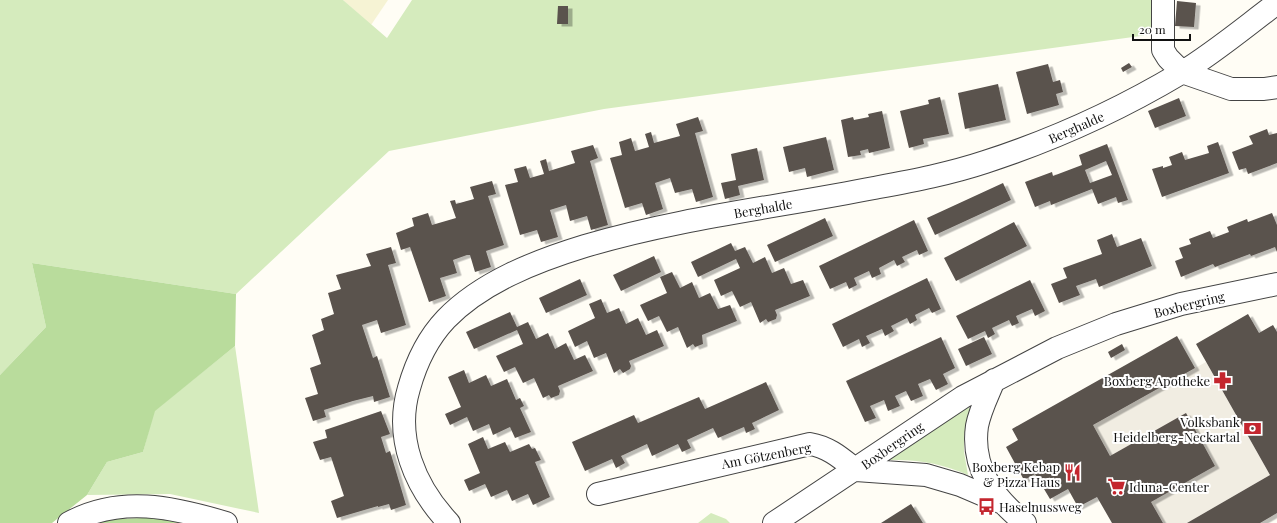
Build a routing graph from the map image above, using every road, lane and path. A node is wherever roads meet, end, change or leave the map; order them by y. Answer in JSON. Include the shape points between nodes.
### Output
{"nodes":[{"id":1,"x":1163,"y":0,"type":"edge"},
{"id":2,"x":1277,"y":4,"type":"edge"},
{"id":3,"x":1182,"y":72,"type":"junction"},
{"id":4,"x":1277,"y":87,"type":"edge"},
{"id":5,"x":1277,"y":284,"type":"edge"},
{"id":6,"x":994,"y":380,"type":"junction"},
{"id":7,"x":856,"y":470,"type":"junction"},
{"id":8,"x":598,"y":494,"type":"dead end"},
{"id":9,"x":1000,"y":502,"type":"junction"},
{"id":10,"x":445,"y":521,"type":"edge"},
{"id":11,"x":68,"y":523,"type":"edge"},
{"id":12,"x":226,"y":523,"type":"edge"},
{"id":13,"x":774,"y":523,"type":"edge"},
{"id":14,"x":1024,"y":523,"type":"edge"}],
"edges":[{"from":1,"to":3,"type":"street","via":[[1163,50]]},
{"from":2,"to":3,"type":"street","name":"Berghalde"},
{"from":3,"to":4,"type":"street","via":[[1231,89]]},
{"from":3,"to":10,"type":"street","name":"Berghalde","via":[[1093,120],[1027,148],[981,163],[916,180],[730,213],[621,236],[553,256],[476,294],[445,320],[428,341],[415,366],[404,413],[409,457],[420,484]]},
{"from":5,"to":6,"type":"street","name":"Boxbergring","via":[[1180,304],[1116,324],[1057,348]]},
{"from":6,"to":7,"type":"street","name":"Boxbergring","via":[[932,417]]},
{"from":6,"to":9,"type":"street","name":"Boxbergring","via":[[977,425],[976,442],[979,462],[986,480]]},
{"from":7,"to":8,"type":"street","name":"Am Götzenberg","via":[[821,446],[810,444]]},
{"from":7,"to":9,"type":"street","name":"Boxbergring","via":[[926,475],[960,485]]},
{"from":7,"to":13,"type":"street"},
{"from":9,"to":14,"type":"street","name":"Boxbergring"},
{"from":11,"to":12,"type":"street","via":[[92,512],[109,508],[148,505]]}]}
